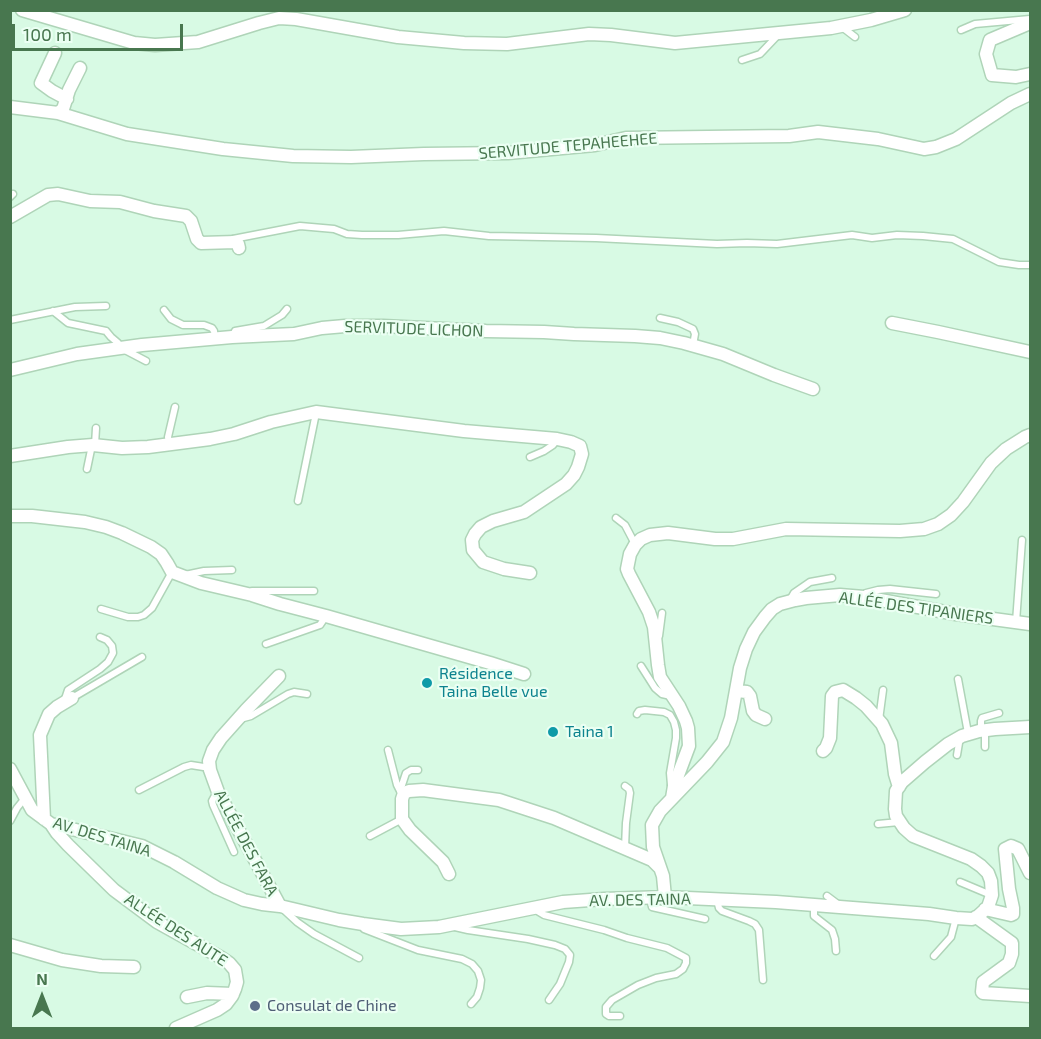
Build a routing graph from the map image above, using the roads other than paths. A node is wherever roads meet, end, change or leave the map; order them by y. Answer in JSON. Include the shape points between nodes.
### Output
{"nodes":[{"id":1,"x":22,"y":10,"type":"edge"},
{"id":2,"x":905,"y":10,"type":"edge"},
{"id":3,"x":1030,"y":21,"type":"edge"},
{"id":4,"x":841,"y":27,"type":"junction"},
{"id":5,"x":961,"y":30,"type":"dead end"},
{"id":6,"x":780,"y":33,"type":"junction"},
{"id":7,"x":855,"y":37,"type":"dead end"},
{"id":8,"x":55,"y":53,"type":"dead end"},
{"id":9,"x":742,"y":60,"type":"dead end"},
{"id":10,"x":80,"y":68,"type":"dead end"},
{"id":11,"x":1030,"y":74,"type":"edge"},
{"id":12,"x":1030,"y":94,"type":"edge"},
{"id":13,"x":67,"y":99,"type":"junction"},
{"id":14,"x":10,"y":106,"type":"edge"},
{"id":15,"x":58,"y":112,"type":"junction"},
{"id":16,"x":10,"y":217,"type":"edge"},
{"id":17,"x":200,"y":242,"type":"junction"},
{"id":18,"x":239,"y":248,"type":"dead end"},
{"id":19,"x":1030,"y":266,"type":"edge"},
{"id":20,"x":106,"y":306,"type":"dead end"},
{"id":21,"x":287,"y":309,"type":"dead end"},
{"id":22,"x":164,"y":310,"type":"dead end"},
{"id":23,"x":53,"y":311,"type":"junction"},
{"id":24,"x":660,"y":318,"type":"dead end"},
{"id":25,"x":10,"y":320,"type":"edge"},
{"id":26,"x":892,"y":323,"type":"dead end"},
{"id":27,"x":232,"y":337,"type":"junction"},
{"id":28,"x":215,"y":339,"type":"junction"},
{"id":29,"x":183,"y":341,"type":"junction"},
{"id":30,"x":693,"y":345,"type":"junction"},
{"id":31,"x":195,"y":347,"type":"dead end"},
{"id":32,"x":120,"y":348,"type":"junction"},
{"id":33,"x":1030,"y":352,"type":"edge"},
{"id":34,"x":146,"y":361,"type":"dead end"},
{"id":35,"x":10,"y":370,"type":"edge"},
{"id":36,"x":813,"y":389,"type":"dead end"},
{"id":37,"x":175,"y":406,"type":"dead end"},
{"id":38,"x":316,"y":412,"type":"junction"},
{"id":39,"x":96,"y":428,"type":"dead end"},
{"id":40,"x":1030,"y":435,"type":"edge"},
{"id":41,"x":557,"y":439,"type":"junction"},
{"id":42,"x":169,"y":445,"type":"junction"},
{"id":43,"x":94,"y":446,"type":"junction"},
{"id":44,"x":10,"y":456,"type":"edge"},
{"id":45,"x":530,"y":457,"type":"dead end"},
{"id":46,"x":87,"y":469,"type":"dead end"},
{"id":47,"x":298,"y":501,"type":"dead end"},
{"id":48,"x":10,"y":516,"type":"edge"},
{"id":49,"x":616,"y":518,"type":"dead end"},
{"id":50,"x":1022,"y":540,"type":"dead end"},
{"id":51,"x":635,"y":545,"type":"junction"},
{"id":52,"x":232,"y":570,"type":"dead end"},
{"id":53,"x":530,"y":573,"type":"dead end"},
{"id":54,"x":177,"y":574,"type":"junction"},
{"id":55,"x":832,"y":578,"type":"dead end"},
{"id":56,"x":233,"y":591,"type":"junction"},
{"id":57,"x":314,"y":591,"type":"dead end"},
{"id":58,"x":936,"y":594,"type":"dead end"},
{"id":59,"x":864,"y":597,"type":"junction"},
{"id":60,"x":790,"y":601,"type":"junction"},
{"id":61,"x":101,"y":609,"type":"dead end"},
{"id":62,"x":662,"y":613,"type":"dead end"},
{"id":63,"x":326,"y":616,"type":"junction"},
{"id":64,"x":1016,"y":622,"type":"junction"},
{"id":65,"x":1030,"y":624,"type":"edge"},
{"id":66,"x":100,"y":637,"type":"dead end"},
{"id":67,"x":266,"y":644,"type":"dead end"},
{"id":68,"x":657,"y":645,"type":"junction"},
{"id":69,"x":142,"y":657,"type":"dead end"},
{"id":70,"x":641,"y":666,"type":"dead end"},
{"id":71,"x":524,"y":674,"type":"dead end"},
{"id":72,"x":279,"y":675,"type":"dead end"},
{"id":73,"x":958,"y":679,"type":"dead end"},
{"id":74,"x":883,"y":690,"type":"dead end"},
{"id":75,"x":736,"y":692,"type":"junction"},
{"id":76,"x":307,"y":694,"type":"dead end"},
{"id":77,"x":673,"y":697,"type":"junction"},
{"id":78,"x":68,"y":700,"type":"junction"},
{"id":79,"x":999,"y":713,"type":"dead end"},
{"id":80,"x":637,"y":714,"type":"dead end"},
{"id":81,"x":765,"y":718,"type":"dead end"},
{"id":82,"x":237,"y":720,"type":"junction"},
{"id":83,"x":879,"y":720,"type":"junction"},
{"id":84,"x":1029,"y":726,"type":"edge"},
{"id":85,"x":983,"y":730,"type":"junction"},
{"id":86,"x":964,"y":735,"type":"junction"},
{"id":87,"x":985,"y":747,"type":"dead end"},
{"id":88,"x":388,"y":750,"type":"dead end"},
{"id":89,"x":823,"y":751,"type":"dead end"},
{"id":90,"x":957,"y":755,"type":"dead end"},
{"id":91,"x":210,"y":768,"type":"junction"},
{"id":92,"x":10,"y":769,"type":"edge"},
{"id":93,"x":418,"y":770,"type":"dead end"},
{"id":94,"x":625,"y":786,"type":"dead end"},
{"id":95,"x":899,"y":787,"type":"junction"},
{"id":96,"x":139,"y":790,"type":"dead end"},
{"id":97,"x":218,"y":792,"type":"junction"},
{"id":98,"x":402,"y":792,"type":"junction"},
{"id":99,"x":25,"y":798,"type":"junction"},
{"id":100,"x":672,"y":798,"type":"junction"},
{"id":101,"x":402,"y":819,"type":"junction"},
{"id":102,"x":10,"y":820,"type":"edge"},
{"id":103,"x":48,"y":822,"type":"junction"},
{"id":104,"x":899,"y":822,"type":"junction"},
{"id":105,"x":878,"y":824,"type":"dead end"},
{"id":106,"x":370,"y":836,"type":"dead end"},
{"id":107,"x":625,"y":849,"type":"junction"},
{"id":108,"x":234,"y":852,"type":"dead end"},
{"id":109,"x":660,"y":868,"type":"junction"},
{"id":110,"x":1030,"y":873,"type":"edge"},
{"id":111,"x":449,"y":874,"type":"dead end"},
{"id":112,"x":960,"y":882,"type":"dead end"},
{"id":113,"x":992,"y":895,"type":"junction"},
{"id":114,"x":828,"y":896,"type":"dead end"},
{"id":115,"x":665,"y":897,"type":"junction"},
{"id":116,"x":650,"y":898,"type":"junction"},
{"id":117,"x":717,"y":900,"type":"junction"},
{"id":118,"x":814,"y":905,"type":"junction"},
{"id":119,"x":280,"y":906,"type":"junction"},
{"id":120,"x":842,"y":908,"type":"junction"},
{"id":121,"x":533,"y":909,"type":"junction"},
{"id":122,"x":981,"y":913,"type":"junction"},
{"id":123,"x":957,"y":918,"type":"junction"},
{"id":124,"x":705,"y":919,"type":"dead end"},
{"id":125,"x":363,"y":924,"type":"junction"},
{"id":126,"x":451,"y":926,"type":"junction"},
{"id":127,"x":10,"y":945,"type":"edge"},
{"id":128,"x":836,"y":951,"type":"dead end"},
{"id":129,"x":934,"y":956,"type":"dead end"},
{"id":130,"x":359,"y":958,"type":"dead end"},
{"id":131,"x":134,"y":967,"type":"dead end"},
{"id":132,"x":763,"y":980,"type":"dead end"},
{"id":133,"x":233,"y":994,"type":"junction"},
{"id":134,"x":1030,"y":996,"type":"edge"},
{"id":135,"x":187,"y":997,"type":"dead end"},
{"id":136,"x":549,"y":1000,"type":"dead end"},
{"id":137,"x":471,"y":1004,"type":"dead end"},
{"id":138,"x":620,"y":1016,"type":"dead end"},
{"id":139,"x":176,"y":1029,"type":"edge"}],
"edges":[{"from":1,"to":6,"type":"street","via":[[144,45],[196,43],[279,18],[396,36],[488,44],[589,34],[675,43]]},
{"from":2,"to":4,"type":"street"},
{"from":3,"to":5,"type":"lane","via":[[975,24]]},
{"from":3,"to":11,"type":"street","via":[[990,40],[986,54],[992,75]]},
{"from":4,"to":6,"type":"street"},
{"from":4,"to":7,"type":"lane"},
{"from":6,"to":9,"type":"lane","via":[[760,54]]},
{"from":8,"to":13,"type":"street","via":[[41,83]]},
{"from":10,"to":13,"type":"street"},
{"from":12,"to":15,"type":"street","name":"SERVITUDE TEPAHEEHEE","via":[[956,139],[924,149],[878,139],[838,139],[818,132],[789,136],[626,138],[595,145],[508,153],[293,156],[127,134]]},
{"from":13,"to":15,"type":"street"},
{"from":14,"to":15,"type":"street","name":"SERVITUDE TEPAHEEHEE"},
{"from":16,"to":17,"type":"street","via":[[48,195],[120,202],[186,216]]},
{"from":17,"to":18,"type":"street","via":[[236,242]]},
{"from":17,"to":19,"type":"lane","via":[[300,226],[362,235],[444,231],[717,244],[897,235],[953,239],[999,262]]},
{"from":20,"to":23,"type":"lane"},
{"from":21,"to":27,"type":"lane","via":[[273,322],[236,331]]},
{"from":22,"to":28,"type":"lane","via":[[183,325],[212,328]]},
{"from":23,"to":25,"type":"lane"},
{"from":23,"to":32,"type":"lane","via":[[68,323],[106,331]]},
{"from":24,"to":30,"type":"lane","via":[[693,329]]},
{"from":26,"to":33,"type":"street"},
{"from":27,"to":28,"type":"street","name":"SERVITUDE LICHON"},
{"from":27,"to":30,"type":"street","name":"SERVITUDE LICHON","via":[[383,326],[635,336]]},
{"from":28,"to":29,"type":"street","name":"SERVITUDE LICHON"},
{"from":29,"to":31,"type":"street"},
{"from":29,"to":32,"type":"street","name":"SERVITUDE LICHON"},
{"from":30,"to":36,"type":"street","name":"SERVITUDE LICHON"},
{"from":32,"to":34,"type":"lane"},
{"from":32,"to":35,"type":"street","name":"SERVITUDE LICHON"},
{"from":37,"to":42,"type":"lane"},
{"from":38,"to":41,"type":"street"},
{"from":38,"to":42,"type":"street","via":[[234,434]]},
{"from":38,"to":47,"type":"lane"},
{"from":39,"to":43,"type":"lane"},
{"from":40,"to":51,"type":"street","via":[[990,463],[951,515],[924,529],[786,530],[734,539],[668,533],[650,535]]},
{"from":41,"to":45,"type":"lane"},
{"from":41,"to":53,"type":"street","via":[[580,446],[582,454],[574,475],[524,512],[482,527],[472,540],[472,550],[483,562]]},
{"from":42,"to":43,"type":"street"},
{"from":43,"to":44,"type":"street"},
{"from":43,"to":46,"type":"lane"},
{"from":48,"to":54,"type":"street","via":[[85,522],[122,533],[151,546]]},
{"from":49,"to":51,"type":"lane","via":[[625,525]]},
{"from":50,"to":64,"type":"lane"},
{"from":51,"to":68,"type":"street","via":[[627,568],[649,612]]},
{"from":52,"to":54,"type":"lane"},
{"from":54,"to":56,"type":"street"},
{"from":54,"to":61,"type":"lane","via":[[144,615],[128,617]]},
{"from":55,"to":60,"type":"lane","via":[[810,582],[794,593]]},
{"from":56,"to":57,"type":"lane"},
{"from":56,"to":63,"type":"street"},
{"from":58,"to":59,"type":"lane","via":[[890,589],[866,593]]},
{"from":59,"to":60,"type":"street","name":"ALLÉE DES TIPANIERS"},
{"from":59,"to":64,"type":"street","name":"ALLÉE DES TIPANIERS"},
{"from":60,"to":75,"type":"street","name":"ALLÉE DES TIPANIERS","via":[[772,609],[754,632],[740,668]]},
{"from":62,"to":68,"type":"lane"},
{"from":63,"to":67,"type":"lane","via":[[320,625]]},
{"from":63,"to":71,"type":"street"},
{"from":64,"to":65,"type":"street","name":"ALLÉE DES TIPANIERS"},
{"from":66,"to":78,"type":"lane","via":[[112,646],[113,653],[100,669],[68,690]]},
{"from":68,"to":77,"type":"street","via":[[660,677]]},
{"from":69,"to":78,"type":"lane"},
{"from":70,"to":77,"type":"lane","via":[[655,688]]},
{"from":72,"to":82,"type":"street"},
{"from":73,"to":86,"type":"lane"},
{"from":74,"to":83,"type":"lane"},
{"from":75,"to":81,"type":"street","via":[[747,692],[753,711]]},
{"from":75,"to":100,"type":"street","name":"ALLÉE DES TIPANIERS","via":[[727,732],[717,750]]},
{"from":76,"to":82,"type":"lane","via":[[288,694]]},
{"from":77,"to":100,"type":"street","via":[[687,721],[689,746]]},
{"from":78,"to":103,"type":"street","via":[[49,714],[40,735]]},
{"from":79,"to":85,"type":"lane","via":[[982,718]]},
{"from":80,"to":100,"type":"lane","via":[[645,710],[664,712],[674,722]]},
{"from":82,"to":91,"type":"street","via":[[213,750]]},
{"from":83,"to":89,"type":"street","via":[[848,693],[835,692],[830,738]]},
{"from":83,"to":95,"type":"street","via":[[891,743]]},
{"from":84,"to":85,"type":"street"},
{"from":85,"to":86,"type":"street"},
{"from":85,"to":87,"type":"lane"},
{"from":86,"to":90,"type":"lane"},
{"from":86,"to":95,"type":"street","via":[[932,756]]},
{"from":88,"to":98,"type":"lane"},
{"from":91,"to":96,"type":"lane","via":[[184,766]]},
{"from":91,"to":97,"type":"street","name":"ALLÉE DES FARA"},
{"from":92,"to":99,"type":"street","name":"AV. DES TAINA"},
{"from":93,"to":98,"type":"lane","via":[[406,773]]},
{"from":94,"to":107,"type":"lane","via":[[630,793]]},
{"from":95,"to":104,"type":"street","via":[[895,809]]},
{"from":97,"to":108,"type":"lane","via":[[213,805]]},
{"from":97,"to":119,"type":"street","name":"ALLÉE DES FARA"},
{"from":98,"to":101,"type":"street"},
{"from":98,"to":107,"type":"street","via":[[423,789],[475,793],[554,818]]},
{"from":99,"to":102,"type":"lane"},
{"from":99,"to":103,"type":"street","name":"AV. DES TAINA","via":[[32,810]]},
{"from":100,"to":109,"type":"street","name":"ALLÉE DES TIPANIERS","via":[[652,825],[653,847]]},
{"from":101,"to":106,"type":"lane"},
{"from":101,"to":111,"type":"street","via":[[443,862]]},
{"from":103,"to":119,"type":"street","name":"AV. DES TAINA","via":[[142,846],[230,895]]},
{"from":103,"to":133,"type":"street","name":"ALLÉE DES AUTE","via":[[121,895],[157,922],[229,963],[237,976]]},
{"from":104,"to":105,"type":"lane"},
{"from":104,"to":113,"type":"street","via":[[913,836],[981,866],[988,873]]},
{"from":107,"to":109,"type":"street","via":[[652,860]]},
{"from":109,"to":115,"type":"street","name":"ALLÉE DES TIPANIERS"},
{"from":110,"to":122,"type":"street","name":"AV. DES TAINA","via":[[1018,849],[1005,849],[1013,914]]},
{"from":112,"to":113,"type":"lane"},
{"from":113,"to":122,"type":"street"},
{"from":114,"to":120,"type":"lane"},
{"from":115,"to":116,"type":"street","name":"AV. DES TAINA"},
{"from":115,"to":117,"type":"street","name":"AV. DES TAINA"},
{"from":116,"to":121,"type":"street","name":"AV. DES TAINA","via":[[563,902]]},
{"from":116,"to":124,"type":"lane","via":[[652,907]]},
{"from":117,"to":118,"type":"street","name":"AV. DES TAINA"},
{"from":117,"to":132,"type":"lane","via":[[719,908],[755,924],[759,930]]},
{"from":118,"to":120,"type":"street","name":"AV. DES TAINA"},
{"from":118,"to":128,"type":"lane","via":[[814,916],[831,930]]},
{"from":119,"to":125,"type":"street","name":"AV. DES TAINA"},
{"from":119,"to":130,"type":"lane","name":"ALLÉE DES FARA","via":[[314,934]]},
{"from":120,"to":123,"type":"street","name":"AV. DES TAINA"},
{"from":121,"to":126,"type":"street","name":"AV. DES TAINA"},
{"from":121,"to":138,"type":"lane","via":[[667,948],[686,958],[687,963],[676,974],[656,978],[612,1000],[606,1014]]},
{"from":122,"to":123,"type":"street","name":"AV. DES TAINA","via":[[972,918]]},
{"from":122,"to":134,"type":"street","via":[[1012,943],[1009,963],[983,982],[982,992]]},
{"from":123,"to":129,"type":"lane","via":[[951,937]]},
{"from":125,"to":126,"type":"street","name":"AV. DES TAINA","via":[[401,929]]},
{"from":125,"to":137,"type":"lane","via":[[364,929],[418,950],[472,964],[481,980]]},
{"from":126,"to":136,"type":"lane","via":[[565,949],[570,955],[569,962]]},
{"from":127,"to":131,"type":"street","via":[[62,960]]},
{"from":133,"to":135,"type":"street"},
{"from":133,"to":139,"type":"street","via":[[218,1010]]}]}
